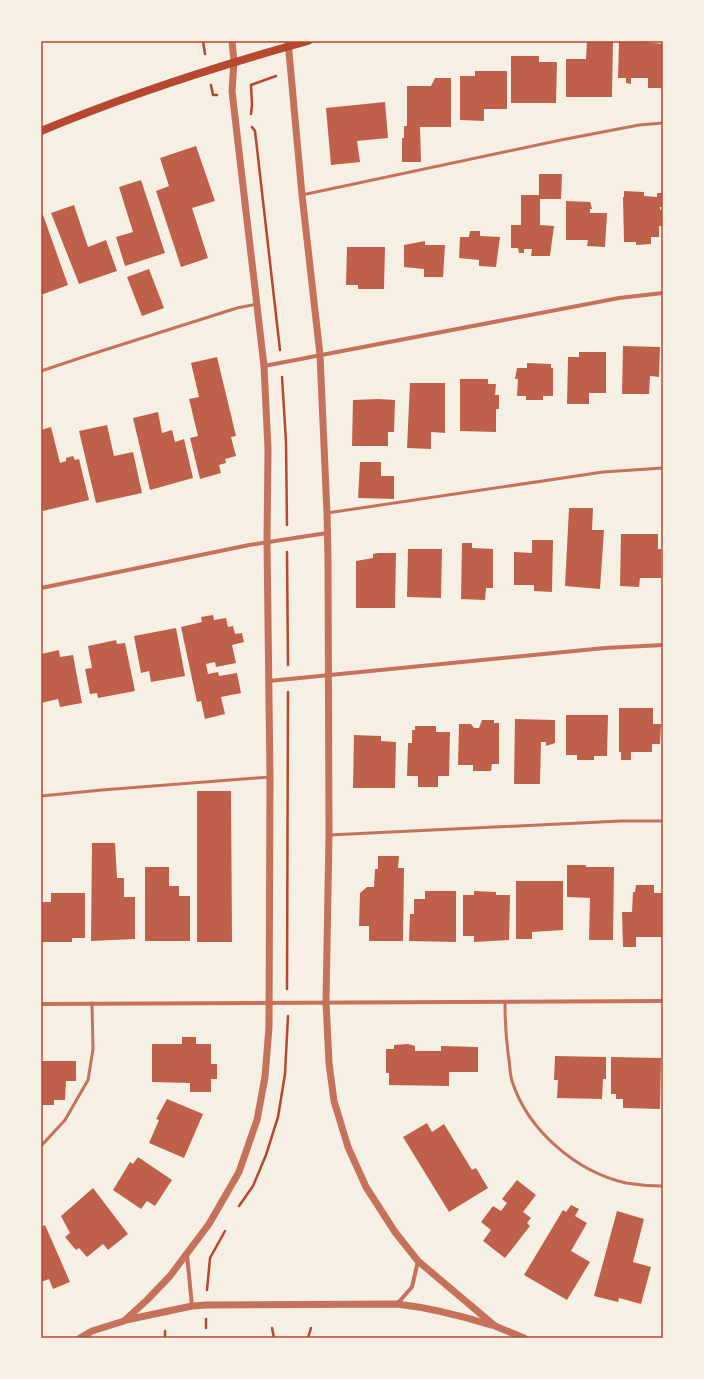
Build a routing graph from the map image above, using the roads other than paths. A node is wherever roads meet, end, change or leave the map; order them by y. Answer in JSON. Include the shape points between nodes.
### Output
{"nodes":[{"id":1,"x":232,"y":41,"type":"edge"},
{"id":2,"x":308,"y":41,"type":"edge"},
{"id":3,"x":288,"y":44,"type":"edge"},
{"id":4,"x":234,"y":61,"type":"junction"},
{"id":5,"x":663,"y":123,"type":"edge"},
{"id":6,"x":41,"y":131,"type":"edge"},
{"id":7,"x":302,"y":195,"type":"junction"},
{"id":8,"x":663,"y":293,"type":"edge"},
{"id":9,"x":257,"y":304,"type":"junction"},
{"id":10,"x":320,"y":355,"type":"junction"},
{"id":11,"x":264,"y":366,"type":"junction"},
{"id":12,"x":41,"y":371,"type":"edge"},
{"id":13,"x":663,"y":468,"type":"edge"},
{"id":14,"x":327,"y":513,"type":"junction"},
{"id":15,"x":328,"y":533,"type":"junction"},
{"id":16,"x":267,"y":542,"type":"junction"},
{"id":17,"x":41,"y":588,"type":"edge"},
{"id":18,"x":663,"y":645,"type":"edge"},
{"id":19,"x":328,"y":676,"type":"junction"},
{"id":20,"x":269,"y":681,"type":"junction"},
{"id":21,"x":270,"y":777,"type":"junction"},
{"id":22,"x":41,"y":796,"type":"edge"},
{"id":23,"x":663,"y":821,"type":"edge"},
{"id":24,"x":329,"y":835,"type":"junction"},
{"id":25,"x":663,"y":1001,"type":"edge"},
{"id":26,"x":269,"y":1002,"type":"junction"},
{"id":27,"x":326,"y":1002,"type":"junction"},
{"id":28,"x":505,"y":1002,"type":"junction"},
{"id":29,"x":92,"y":1003,"type":"junction"},
{"id":30,"x":41,"y":1004,"type":"edge"},
{"id":31,"x":41,"y":1146,"type":"edge"},
{"id":32,"x":663,"y":1186,"type":"edge"},
{"id":33,"x":187,"y":1255,"type":"junction"},
{"id":34,"x":418,"y":1261,"type":"junction"},
{"id":35,"x":397,"y":1304,"type":"junction"},
{"id":36,"x":192,"y":1306,"type":"junction"},
{"id":37,"x":124,"y":1321,"type":"junction"},
{"id":38,"x":495,"y":1326,"type":"junction"},
{"id":39,"x":80,"y":1338,"type":"edge"},
{"id":40,"x":524,"y":1338,"type":"edge"}],
"edges":[{"from":1,"to":4,"type":"street"},
{"from":2,"to":3,"type":"main road"},
{"from":3,"to":4,"type":"main road"},
{"from":3,"to":7,"type":"street"},
{"from":4,"to":6,"type":"main road"},
{"from":4,"to":9,"type":"street","via":[[232,92]]},
{"from":5,"to":7,"type":"lane","via":[[561,140]]},
{"from":7,"to":10,"type":"street"},
{"from":8,"to":10,"type":"street","via":[[619,298]]},
{"from":9,"to":11,"type":"street"},
{"from":9,"to":12,"type":"lane"},
{"from":10,"to":11,"type":"street"},
{"from":10,"to":14,"type":"street"},
{"from":11,"to":16,"type":"street","via":[[268,449]]},
{"from":13,"to":14,"type":"lane","via":[[603,472]]},
{"from":14,"to":15,"type":"street"},
{"from":15,"to":16,"type":"street"},
{"from":15,"to":19,"type":"street"},
{"from":16,"to":17,"type":"street"},
{"from":16,"to":20,"type":"street"},
{"from":18,"to":19,"type":"street","via":[[605,648]]},
{"from":19,"to":20,"type":"street"},
{"from":19,"to":24,"type":"street"},
{"from":20,"to":21,"type":"street"},
{"from":21,"to":22,"type":"lane"},
{"from":21,"to":26,"type":"street"},
{"from":23,"to":24,"type":"lane"},
{"from":24,"to":27,"type":"street"},
{"from":25,"to":28,"type":"street"},
{"from":26,"to":27,"type":"street"},
{"from":26,"to":29,"type":"street"},
{"from":26,"to":33,"type":"street","via":[[264,1077],[257,1120],[239,1172],[209,1224]]},
{"from":27,"to":28,"type":"street"},
{"from":27,"to":34,"type":"street","via":[[334,1101],[348,1147],[366,1187],[395,1232]]},
{"from":28,"to":32,"type":"lane","via":[[504,1027],[512,1081],[526,1112],[544,1136],[594,1172],[627,1183]]},
{"from":29,"to":30,"type":"street"},
{"from":29,"to":31,"type":"lane","via":[[93,1049],[88,1080],[65,1120]]},
{"from":33,"to":36,"type":"street"},
{"from":33,"to":37,"type":"street","via":[[147,1300]]},
{"from":34,"to":35,"type":"street","via":[[412,1287]]},
{"from":34,"to":38,"type":"street"},
{"from":35,"to":36,"type":"street"},
{"from":35,"to":38,"type":"street","via":[[452,1313]]},
{"from":36,"to":37,"type":"street"},
{"from":37,"to":39,"type":"street","via":[[92,1331]]},
{"from":38,"to":40,"type":"street"}]}
